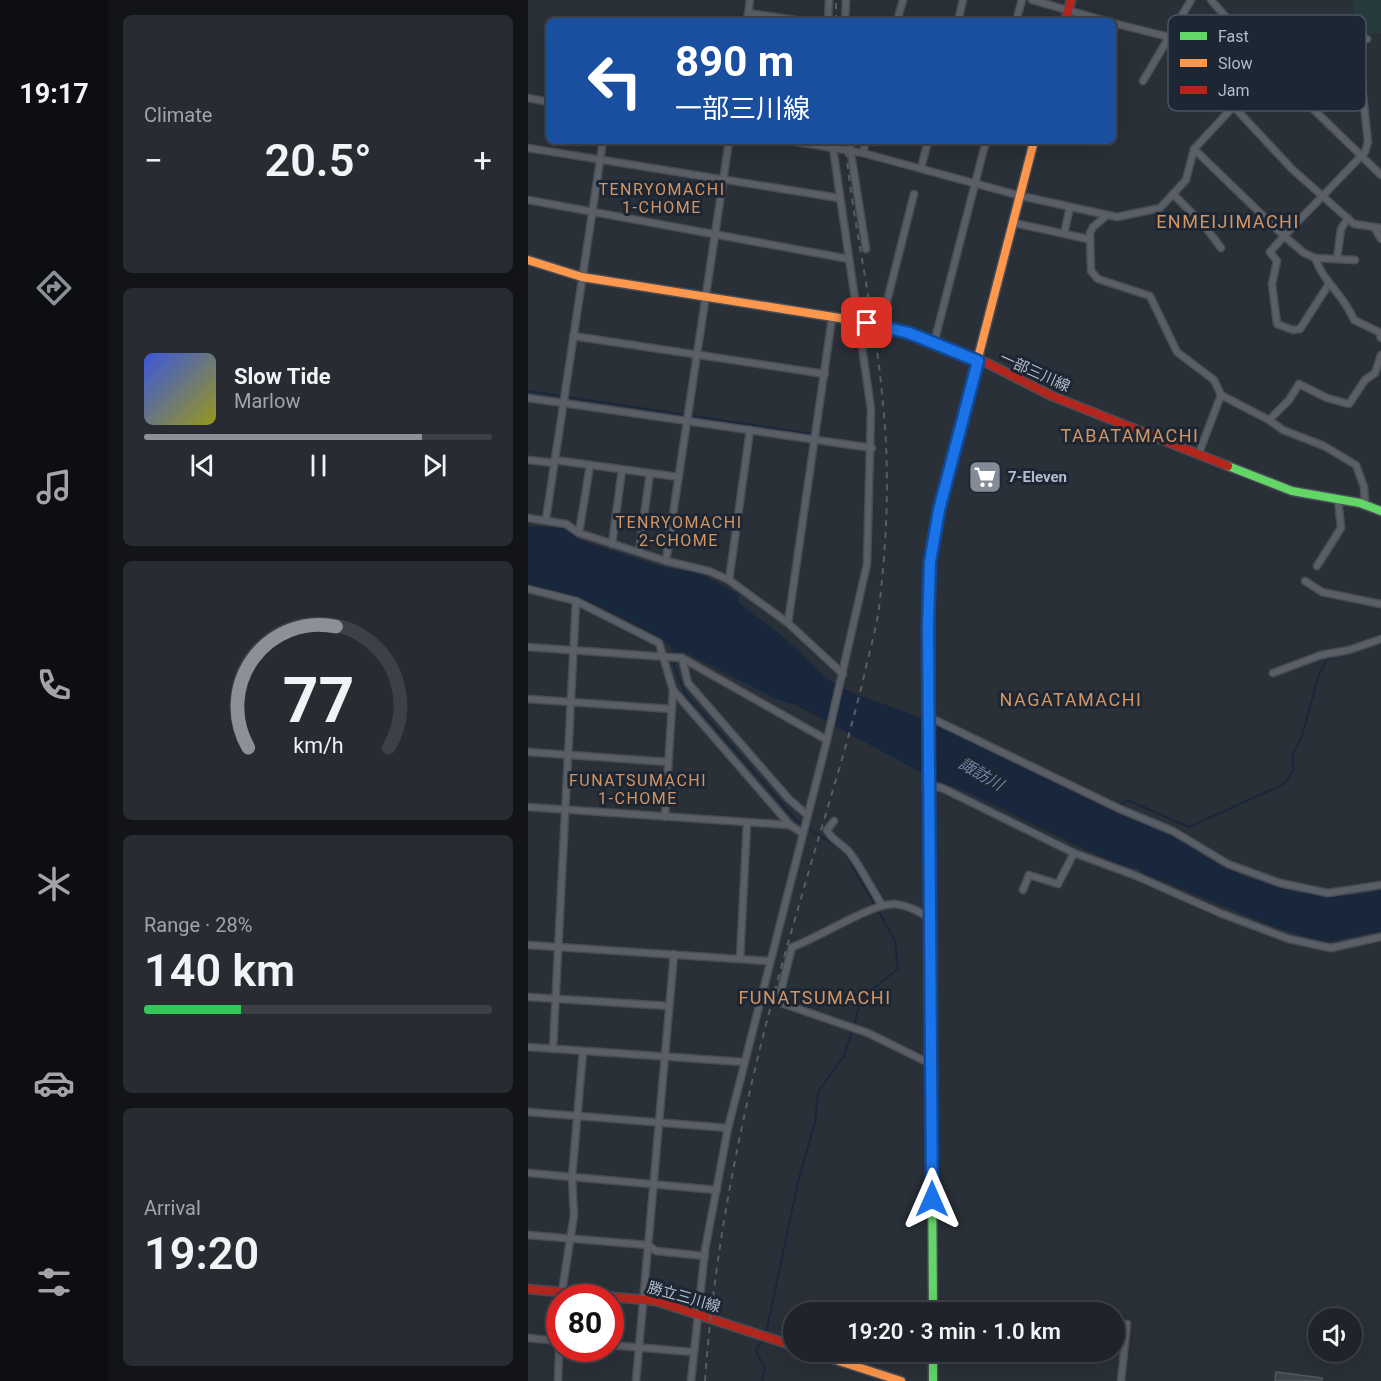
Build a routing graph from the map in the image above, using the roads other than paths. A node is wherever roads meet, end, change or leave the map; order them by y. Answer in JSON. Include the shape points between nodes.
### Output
{"nodes":[{"id":1,"x":750,"y":0,"type":"edge"},
{"id":2,"x":829,"y":0,"type":"edge"},
{"id":3,"x":846,"y":0,"type":"edge"},
{"id":4,"x":903,"y":0,"type":"edge"},
{"id":5,"x":963,"y":0,"type":"edge"},
{"id":6,"x":1022,"y":0,"type":"edge"},
{"id":7,"x":1032,"y":0,"type":"edge"},
{"id":8,"x":1071,"y":0,"type":"edge"},
{"id":9,"x":1191,"y":0,"type":"edge"},
{"id":10,"x":1210,"y":0,"type":"edge"},
{"id":11,"x":1068,"y":11,"type":"junction"},
{"id":12,"x":748,"y":13,"type":"junction"},
{"id":13,"x":1182,"y":15,"type":"edge"},
{"id":14,"x":1223,"y":15,"type":"edge"},
{"id":15,"x":747,"y":18,"type":"edge"},
{"id":16,"x":782,"y":18,"type":"edge"},
{"id":17,"x":828,"y":18,"type":"edge"},
{"id":18,"x":844,"y":18,"type":"edge"},
{"id":19,"x":898,"y":18,"type":"edge"},
{"id":20,"x":959,"y":18,"type":"edge"},
{"id":21,"x":1017,"y":18,"type":"edge"},
{"id":22,"x":1066,"y":18,"type":"edge"},
{"id":23,"x":1095,"y":18,"type":"edge"},
{"id":24,"x":1116,"y":24,"type":"edge"},
{"id":25,"x":1168,"y":37,"type":"edge"},
{"id":26,"x":1168,"y":39,"type":"edge"},
{"id":27,"x":1143,"y":81,"type":"dead end"},
{"id":28,"x":528,"y":98,"type":"edge"},
{"id":29,"x":546,"y":101,"type":"edge"},
{"id":30,"x":1227,"y":111,"type":"edge"},
{"id":31,"x":1238,"y":111,"type":"edge"},
{"id":32,"x":1315,"y":111,"type":"edge"},
{"id":33,"x":1365,"y":111,"type":"edge"},
{"id":34,"x":602,"y":144,"type":"edge"},
{"id":35,"x":729,"y":144,"type":"edge"},
{"id":36,"x":832,"y":144,"type":"edge"},
{"id":37,"x":849,"y":144,"type":"edge"},
{"id":38,"x":865,"y":144,"type":"edge"},
{"id":39,"x":927,"y":144,"type":"edge"},
{"id":40,"x":985,"y":144,"type":"edge"},
{"id":41,"x":1033,"y":144,"type":"edge"},
{"id":42,"x":528,"y":148,"type":"edge"},
{"id":43,"x":1194,"y":149,"type":"junction"},
{"id":44,"x":850,"y":151,"type":"junction"},
{"id":45,"x":863,"y":153,"type":"junction"},
{"id":46,"x":1361,"y":156,"type":"junction"},
{"id":47,"x":600,"y":159,"type":"junction"},
{"id":48,"x":921,"y":168,"type":"junction"},
{"id":49,"x":1381,"y":174,"type":"edge"},
{"id":50,"x":723,"y":181,"type":"junction"},
{"id":51,"x":976,"y":183,"type":"junction"},
{"id":52,"x":914,"y":194,"type":"dead end"},
{"id":53,"x":1173,"y":194,"type":"junction"},
{"id":54,"x":1323,"y":195,"type":"junction"},
{"id":55,"x":1021,"y":196,"type":"junction"},
{"id":56,"x":839,"y":198,"type":"junction"},
{"id":57,"x":528,"y":200,"type":"edge"},
{"id":58,"x":1070,"y":207,"type":"junction"},
{"id":59,"x":592,"y":212,"type":"junction"},
{"id":60,"x":1106,"y":216,"type":"junction"},
{"id":61,"x":1348,"y":218,"type":"junction"},
{"id":62,"x":1014,"y":223,"type":"junction"},
{"id":63,"x":1377,"y":227,"type":"edge"},
{"id":64,"x":1064,"y":234,"type":"junction"},
{"id":65,"x":715,"y":235,"type":"junction"},
{"id":66,"x":1284,"y":236,"type":"junction"},
{"id":67,"x":1088,"y":239,"type":"junction"},
{"id":68,"x":1381,"y":239,"type":"edge"},
{"id":69,"x":1221,"y":248,"type":"dead end"},
{"id":70,"x":866,"y":249,"type":"dead end"},
{"id":71,"x":1315,"y":258,"type":"junction"},
{"id":72,"x":849,"y":259,"type":"junction"},
{"id":73,"x":1337,"y":259,"type":"junction"},
{"id":74,"x":528,"y":260,"type":"edge"},
{"id":75,"x":1355,"y":260,"type":"dead end"},
{"id":76,"x":582,"y":277,"type":"junction"},
{"id":77,"x":1329,"y":284,"type":"junction"},
{"id":78,"x":707,"y":296,"type":"junction"},
{"id":79,"x":832,"y":318,"type":"junction"},
{"id":80,"x":859,"y":322,"type":"junction"},
{"id":81,"x":881,"y":326,"type":"junction"},
{"id":82,"x":573,"y":336,"type":"junction"},
{"id":83,"x":1381,"y":338,"type":"edge"},
{"id":84,"x":934,"y":343,"type":"junction"},
{"id":85,"x":697,"y":355,"type":"junction"},
{"id":86,"x":1381,"y":356,"type":"edge"},
{"id":87,"x":978,"y":361,"type":"junction"},
{"id":88,"x":825,"y":374,"type":"junction"},
{"id":89,"x":1221,"y":395,"type":"junction"},
{"id":90,"x":528,"y":398,"type":"edge"},
{"id":91,"x":562,"y":403,"type":"junction"},
{"id":92,"x":1269,"y":420,"type":"junction"},
{"id":93,"x":687,"y":421,"type":"junction"},
{"id":94,"x":750,"y":430,"type":"junction"},
{"id":95,"x":816,"y":440,"type":"junction"},
{"id":96,"x":872,"y":447,"type":"junction"},
{"id":97,"x":1198,"y":453,"type":"junction"},
{"id":98,"x":528,"y":460,"type":"edge"},
{"id":99,"x":554,"y":462,"type":"junction"},
{"id":100,"x":590,"y":465,"type":"junction"},
{"id":101,"x":622,"y":470,"type":"junction"},
{"id":102,"x":650,"y":473,"type":"junction"},
{"id":103,"x":679,"y":477,"type":"junction"},
{"id":104,"x":1338,"y":499,"type":"junction"},
{"id":105,"x":1365,"y":502,"type":"junction"},
{"id":106,"x":1381,"y":511,"type":"edge"},
{"id":107,"x":528,"y":518,"type":"edge"},
{"id":108,"x":546,"y":519,"type":"junction"},
{"id":109,"x":579,"y":533,"type":"junction"},
{"id":110,"x":612,"y":544,"type":"junction"},
{"id":111,"x":639,"y":552,"type":"junction"},
{"id":112,"x":666,"y":561,"type":"junction"},
{"id":113,"x":1317,"y":566,"type":"dead end"},
{"id":114,"x":729,"y":580,"type":"junction"},
{"id":115,"x":1305,"y":581,"type":"dead end"},
{"id":116,"x":528,"y":589,"type":"edge"},
{"id":117,"x":576,"y":601,"type":"junction"},
{"id":118,"x":1381,"y":604,"type":"edge"},
{"id":119,"x":788,"y":623,"type":"junction"},
{"id":120,"x":1381,"y":639,"type":"edge"},
{"id":121,"x":528,"y":647,"type":"edge"},
{"id":122,"x":574,"y":651,"type":"junction"},
{"id":123,"x":663,"y":657,"type":"junction"},
{"id":124,"x":682,"y":658,"type":"junction"},
{"id":125,"x":1273,"y":673,"type":"dead end"},
{"id":126,"x":843,"y":674,"type":"junction"},
{"id":127,"x":673,"y":690,"type":"junction"},
{"id":128,"x":528,"y":699,"type":"edge"},
{"id":129,"x":572,"y":702,"type":"junction"},
{"id":130,"x":671,"y":709,"type":"junction"},
{"id":131,"x":929,"y":719,"type":"junction"},
{"id":132,"x":827,"y":740,"type":"junction"},
{"id":133,"x":528,"y":752,"type":"edge"},
{"id":134,"x":570,"y":755,"type":"junction"},
{"id":135,"x":668,"y":762,"type":"junction"},
{"id":136,"x":929,"y":781,"type":"junction"},
{"id":137,"x":528,"y":807,"type":"edge"},
{"id":138,"x":566,"y":809,"type":"junction"},
{"id":139,"x":807,"y":815,"type":"junction"},
{"id":140,"x":665,"y":817,"type":"junction"},
{"id":141,"x":834,"y":821,"type":"dead end"},
{"id":142,"x":747,"y":823,"type":"junction"},
{"id":143,"x":790,"y":825,"type":"junction"},
{"id":144,"x":802,"y":833,"type":"junction"},
{"id":145,"x":1074,"y":853,"type":"junction"},
{"id":146,"x":1381,"y":885,"type":"edge"},
{"id":147,"x":1023,"y":891,"type":"dead end"},
{"id":148,"x":882,"y":905,"type":"junction"},
{"id":149,"x":930,"y":918,"type":"junction"},
{"id":150,"x":1381,"y":937,"type":"edge"},
{"id":151,"x":528,"y":945,"type":"edge"},
{"id":152,"x":559,"y":947,"type":"junction"},
{"id":153,"x":674,"y":954,"type":"junction"},
{"id":154,"x":740,"y":959,"type":"junction"},
{"id":155,"x":769,"y":962,"type":"junction"},
{"id":156,"x":760,"y":995,"type":"junction"},
{"id":157,"x":528,"y":997,"type":"edge"},
{"id":158,"x":556,"y":999,"type":"junction"},
{"id":159,"x":777,"y":1002,"type":"junction"},
{"id":160,"x":669,"y":1006,"type":"junction"},
{"id":161,"x":528,"y":1047,"type":"edge"},
{"id":162,"x":553,"y":1049,"type":"junction"},
{"id":163,"x":583,"y":1051,"type":"junction"},
{"id":164,"x":664,"y":1056,"type":"junction"},
{"id":165,"x":744,"y":1062,"type":"junction"},
{"id":166,"x":931,"y":1064,"type":"junction"},
{"id":167,"x":528,"y":1112,"type":"edge"},
{"id":168,"x":578,"y":1116,"type":"junction"},
{"id":169,"x":659,"y":1122,"type":"junction"},
{"id":170,"x":728,"y":1128,"type":"junction"},
{"id":171,"x":528,"y":1173,"type":"edge"},
{"id":172,"x":572,"y":1177,"type":"junction"},
{"id":173,"x":652,"y":1184,"type":"junction"},
{"id":174,"x":717,"y":1190,"type":"junction"},
{"id":175,"x":528,"y":1235,"type":"edge"},
{"id":176,"x":570,"y":1240,"type":"junction"},
{"id":177,"x":648,"y":1245,"type":"junction"},
{"id":178,"x":705,"y":1256,"type":"junction"},
{"id":179,"x":564,"y":1284,"type":"edge"},
{"id":180,"x":528,"y":1289,"type":"edge"},
{"id":181,"x":546,"y":1292,"type":"edge"},
{"id":182,"x":624,"y":1298,"type":"edge"},
{"id":183,"x":643,"y":1299,"type":"junction"},
{"id":184,"x":933,"y":1302,"type":"edge"},
{"id":185,"x":696,"y":1314,"type":"junction"},
{"id":186,"x":1127,"y":1324,"type":"dead end"},
{"id":187,"x":528,"y":1338,"type":"edge"},
{"id":188,"x":546,"y":1340,"type":"edge"},
{"id":189,"x":783,"y":1342,"type":"edge"},
{"id":190,"x":624,"y":1346,"type":"edge"},
{"id":191,"x":639,"y":1347,"type":"junction"},
{"id":192,"x":693,"y":1352,"type":"junction"},
{"id":193,"x":558,"y":1362,"type":"edge"},
{"id":194,"x":842,"y":1362,"type":"edge"},
{"id":195,"x":933,"y":1362,"type":"edge"},
{"id":196,"x":558,"y":1381,"type":"edge"},
{"id":197,"x":636,"y":1381,"type":"edge"},
{"id":198,"x":692,"y":1381,"type":"edge"},
{"id":199,"x":901,"y":1381,"type":"edge"},
{"id":200,"x":933,"y":1381,"type":"edge"},
{"id":201,"x":1121,"y":1381,"type":"edge"}],
"edges":[{"from":1,"to":12,"type":"street"},
{"from":2,"to":17,"type":"street"},
{"from":3,"to":18,"type":"street"},
{"from":4,"to":19,"type":"street"},
{"from":5,"to":20,"type":"street"},
{"from":6,"to":21,"type":"street"},
{"from":7,"to":11,"type":"street"},
{"from":8,"to":11,"type":"main road"},
{"from":9,"to":13,"type":"street"},
{"from":10,"to":14,"type":"street"},
{"from":11,"to":22,"type":"main road"},
{"from":11,"to":23,"type":"street"},
{"from":12,"to":15,"type":"street"},
{"from":12,"to":16,"type":"street"},
{"from":24,"to":25,"type":"street"},
{"from":26,"to":27,"type":"street"},
{"from":28,"to":29,"type":"street"},
{"from":30,"to":43,"type":"street"},
{"from":31,"to":54,"type":"street"},
{"from":32,"to":46,"type":"street"},
{"from":33,"to":46,"type":"street","via":[[1368,142]]},
{"from":34,"to":47,"type":"street"},
{"from":35,"to":50,"type":"street"},
{"from":36,"to":44,"type":"street"},
{"from":36,"to":56,"type":"street"},
{"from":37,"to":44,"type":"street"},
{"from":38,"to":45,"type":"street"},
{"from":39,"to":48,"type":"street"},
{"from":40,"to":51,"type":"street"},
{"from":41,"to":55,"type":"main road"},
{"from":42,"to":47,"type":"street"},
{"from":43,"to":53,"type":"street","via":[[1186,180]]},
{"from":43,"to":66,"type":"street"},
{"from":44,"to":45,"type":"street"},
{"from":44,"to":70,"type":"street"},
{"from":45,"to":48,"type":"street"},
{"from":46,"to":49,"type":"street"},
{"from":46,"to":54,"type":"street"},
{"from":47,"to":50,"type":"street"},
{"from":47,"to":59,"type":"street"},
{"from":48,"to":51,"type":"street"},
{"from":50,"to":56,"type":"street"},
{"from":50,"to":65,"type":"street"},
{"from":51,"to":55,"type":"street"},
{"from":51,"to":84,"type":"street"},
{"from":52,"to":81,"type":"street"},
{"from":53,"to":60,"type":"street","via":[[1160,208]]},
{"from":53,"to":69,"type":"street"},
{"from":54,"to":61,"type":"street"},
{"from":54,"to":66,"type":"street"},
{"from":55,"to":58,"type":"street"},
{"from":55,"to":62,"type":"main road"},
{"from":56,"to":72,"type":"street"},
{"from":57,"to":59,"type":"street"},
{"from":58,"to":60,"type":"street"},
{"from":58,"to":64,"type":"street"},
{"from":59,"to":65,"type":"street"},
{"from":59,"to":76,"type":"street"},
{"from":60,"to":67,"type":"street","via":[[1093,227]]},
{"from":61,"to":63,"type":"street","via":[[1354,224]]},
{"from":61,"to":73,"type":"street","via":[[1341,229]]},
{"from":62,"to":64,"type":"street"},
{"from":62,"to":87,"type":"main road"},
{"from":63,"to":68,"type":"street"},
{"from":64,"to":67,"type":"street"},
{"from":65,"to":72,"type":"street"},
{"from":65,"to":78,"type":"street"},
{"from":66,"to":71,"type":"street"},
{"from":66,"to":77,"type":"street","via":[[1269,252],[1277,261],[1272,284],[1277,324],[1300,329]]},
{"from":67,"to":89,"type":"street","via":[[1091,271],[1098,279],[1150,296],[1177,352],[1214,380]]},
{"from":71,"to":73,"type":"street"},
{"from":71,"to":77,"type":"street"},
{"from":72,"to":80,"type":"street"},
{"from":73,"to":75,"type":"street"},
{"from":74,"to":76,"type":"main road","name":"一部三川線"},
{"from":76,"to":78,"type":"main road","name":"一部三川線"},
{"from":76,"to":82,"type":"street"},
{"from":77,"to":83,"type":"street","via":[[1346,300],[1354,320],[1379,332]]},
{"from":78,"to":79,"type":"main road","name":"一部三川線"},
{"from":78,"to":85,"type":"street"},
{"from":79,"to":80,"type":"main road","name":"一部三川線"},
{"from":79,"to":88,"type":"street"},
{"from":80,"to":81,"type":"main road","name":"一部三川線"},
{"from":80,"to":96,"type":"street","via":[[872,409]]},
{"from":81,"to":84,"type":"main road","name":"一部三川線"},
{"from":82,"to":85,"type":"street"},
{"from":82,"to":91,"type":"street"},
{"from":84,"to":87,"type":"main road","name":"一部三川線"},
{"from":85,"to":88,"type":"street"},
{"from":85,"to":93,"type":"street"},
{"from":86,"to":92,"type":"street","via":[[1375,373],[1365,380],[1349,404],[1299,384]]},
{"from":87,"to":97,"type":"main road","name":"一部三川線","via":[[1052,396]]},
{"from":87,"to":131,"type":"main road","via":[[930,562]]},
{"from":88,"to":95,"type":"street"},
{"from":89,"to":92,"type":"street"},
{"from":89,"to":97,"type":"street"},
{"from":90,"to":91,"type":"street"},
{"from":91,"to":93,"type":"street"},
{"from":91,"to":99,"type":"street"},
{"from":92,"to":105,"type":"street","via":[[1356,465]]},
{"from":93,"to":94,"type":"street"},
{"from":93,"to":103,"type":"street"},
{"from":94,"to":95,"type":"street"},
{"from":94,"to":114,"type":"street"},
{"from":95,"to":96,"type":"street"},
{"from":95,"to":119,"type":"street"},
{"from":96,"to":126,"type":"street","via":[[867,564]]},
{"from":97,"to":104,"type":"main road","name":"一部三川線","via":[[1307,496]]},
{"from":98,"to":99,"type":"street"},
{"from":99,"to":100,"type":"street"},
{"from":99,"to":108,"type":"street"},
{"from":100,"to":101,"type":"street"},
{"from":100,"to":109,"type":"street"},
{"from":101,"to":102,"type":"street"},
{"from":101,"to":110,"type":"street"},
{"from":102,"to":103,"type":"street"},
{"from":102,"to":111,"type":"street"},
{"from":103,"to":112,"type":"street"},
{"from":104,"to":105,"type":"main road","name":"一部三川線"},
{"from":104,"to":113,"type":"street","via":[[1341,528]]},
{"from":105,"to":106,"type":"main road","name":"一部三川線"},
{"from":107,"to":108,"type":"street"},
{"from":108,"to":109,"type":"street","via":[[566,524]]},
{"from":109,"to":110,"type":"street"},
{"from":110,"to":111,"type":"street"},
{"from":111,"to":112,"type":"street"},
{"from":112,"to":114,"type":"street"},
{"from":114,"to":119,"type":"street"},
{"from":115,"to":118,"type":"street","via":[[1322,592]]},
{"from":116,"to":117,"type":"street"},
{"from":117,"to":122,"type":"street"},
{"from":117,"to":123,"type":"street","via":[[659,643]]},
{"from":119,"to":126,"type":"street"},
{"from":120,"to":125,"type":"street"},
{"from":121,"to":122,"type":"street"},
{"from":122,"to":123,"type":"street"},
{"from":122,"to":129,"type":"street"},
{"from":123,"to":124,"type":"street"},
{"from":123,"to":127,"type":"street"},
{"from":124,"to":132,"type":"street"},
{"from":124,"to":139,"type":"street","via":[[688,683]]},
{"from":126,"to":132,"type":"street"},
{"from":127,"to":130,"type":"street"},
{"from":127,"to":143,"type":"street"},
{"from":128,"to":129,"type":"street"},
{"from":129,"to":130,"type":"street"},
{"from":129,"to":134,"type":"street"},
{"from":130,"to":135,"type":"street"},
{"from":131,"to":136,"type":"main road"},
{"from":131,"to":146,"type":"street","via":[[1173,831],[1228,864],[1280,883],[1328,893]]},
{"from":132,"to":139,"type":"street"},
{"from":133,"to":134,"type":"street"},
{"from":134,"to":135,"type":"street"},
{"from":134,"to":138,"type":"street"},
{"from":135,"to":140,"type":"street"},
{"from":136,"to":145,"type":"street"},
{"from":136,"to":149,"type":"main road"},
{"from":137,"to":138,"type":"street"},
{"from":138,"to":140,"type":"street"},
{"from":138,"to":152,"type":"street"},
{"from":139,"to":144,"type":"street"},
{"from":140,"to":142,"type":"street"},
{"from":141,"to":148,"type":"street","via":[[827,830],[831,838],[850,853]]},
{"from":142,"to":143,"type":"street"},
{"from":142,"to":154,"type":"street"},
{"from":143,"to":144,"type":"street"},
{"from":144,"to":155,"type":"street"},
{"from":145,"to":147,"type":"street","via":[[1058,884],[1029,875]]},
{"from":145,"to":150,"type":"street","via":[[1308,945],[1331,948]]},
{"from":148,"to":149,"type":"street","via":[[908,906]]},
{"from":148,"to":159,"type":"street","via":[[792,947]]},
{"from":149,"to":166,"type":"main road"},
{"from":151,"to":152,"type":"street"},
{"from":152,"to":153,"type":"street"},
{"from":152,"to":158,"type":"street"},
{"from":153,"to":154,"type":"street"},
{"from":153,"to":160,"type":"street"},
{"from":154,"to":155,"type":"street"},
{"from":155,"to":156,"type":"street"},
{"from":156,"to":159,"type":"street"},
{"from":156,"to":165,"type":"street"},
{"from":157,"to":158,"type":"street"},
{"from":158,"to":160,"type":"street"},
{"from":158,"to":162,"type":"street"},
{"from":159,"to":166,"type":"street","via":[[868,1033]]},
{"from":160,"to":164,"type":"street"},
{"from":161,"to":162,"type":"street"},
{"from":162,"to":163,"type":"street"},
{"from":163,"to":164,"type":"street"},
{"from":163,"to":168,"type":"street"},
{"from":164,"to":165,"type":"street"},
{"from":164,"to":169,"type":"street"},
{"from":165,"to":170,"type":"street"},
{"from":166,"to":184,"type":"main road"},
{"from":167,"to":168,"type":"street"},
{"from":168,"to":169,"type":"street"},
{"from":168,"to":172,"type":"street"},
{"from":169,"to":170,"type":"street"},
{"from":169,"to":173,"type":"street"},
{"from":170,"to":174,"type":"street"},
{"from":171,"to":172,"type":"street"},
{"from":172,"to":173,"type":"street"},
{"from":172,"to":176,"type":"street"},
{"from":173,"to":174,"type":"street"},
{"from":173,"to":177,"type":"street"},
{"from":174,"to":178,"type":"street"},
{"from":175,"to":176,"type":"street"},
{"from":176,"to":177,"type":"street"},
{"from":176,"to":179,"type":"street"},
{"from":177,"to":178,"type":"street","via":[[656,1251]]},
{"from":177,"to":183,"type":"street"},
{"from":178,"to":185,"type":"street"},
{"from":180,"to":181,"type":"main road","name":"勝立三川線"},
{"from":182,"to":183,"type":"main road","name":"勝立三川線"},
{"from":183,"to":185,"type":"main road","name":"勝立三川線"},
{"from":183,"to":191,"type":"street"},
{"from":185,"to":189,"type":"main road","name":"勝立三川線"},
{"from":185,"to":192,"type":"street"},
{"from":186,"to":201,"type":"street"},
{"from":187,"to":188,"type":"street"},
{"from":190,"to":191,"type":"street"},
{"from":191,"to":192,"type":"street"},
{"from":191,"to":197,"type":"street"},
{"from":192,"to":198,"type":"street"},
{"from":193,"to":196,"type":"street"},
{"from":194,"to":199,"type":"main road"},
{"from":195,"to":200,"type":"main road"}]}
